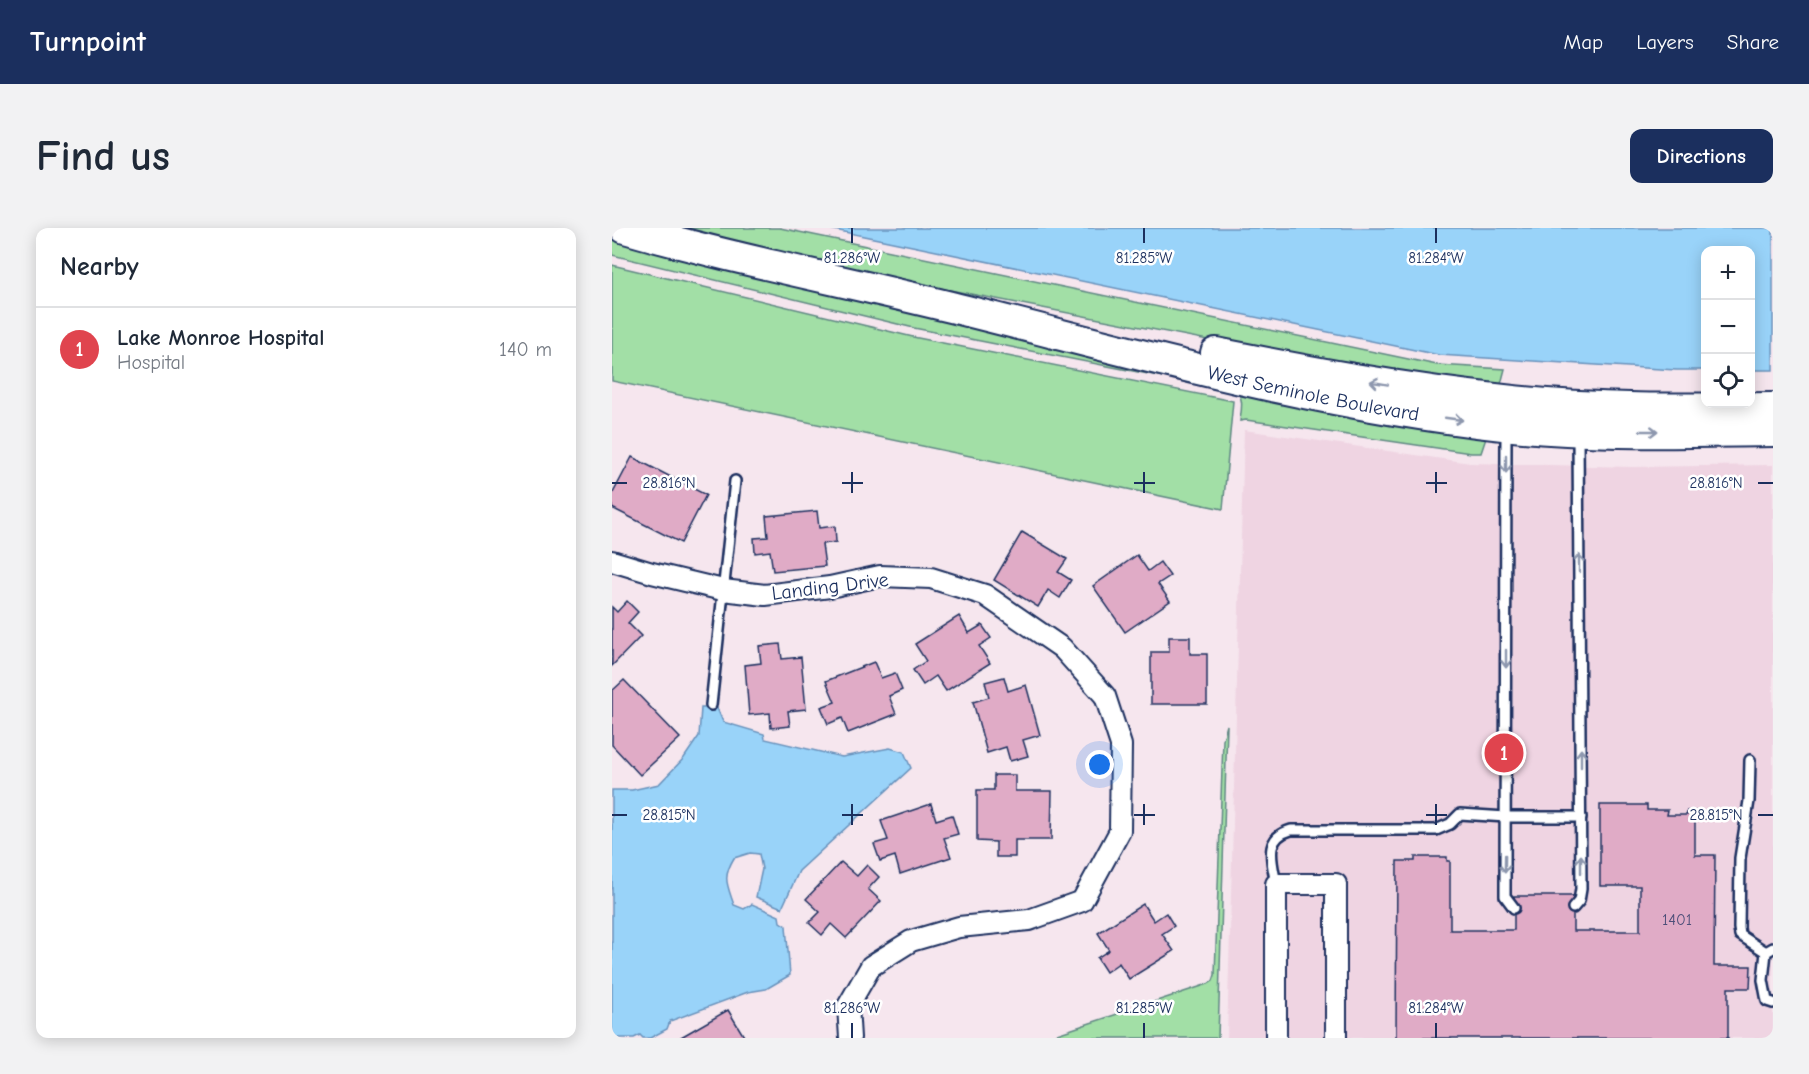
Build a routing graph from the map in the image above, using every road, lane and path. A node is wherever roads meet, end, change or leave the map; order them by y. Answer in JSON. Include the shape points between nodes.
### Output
{"nodes":[{"id":1,"x":625,"y":228,"type":"edge"},
{"id":2,"x":865,"y":285,"type":"junction"},
{"id":3,"x":1773,"y":408,"type":"edge"},
{"id":4,"x":1564,"y":415,"type":"junction"},
{"id":5,"x":1506,"y":426,"type":"junction"},
{"id":6,"x":1773,"y":431,"type":"edge"},
{"id":7,"x":735,"y":481,"type":"dead end"},
{"id":8,"x":612,"y":561,"type":"edge"},
{"id":9,"x":723,"y":590,"type":"junction"},
{"id":10,"x":711,"y":705,"type":"dead end"},
{"id":11,"x":1750,"y":760,"type":"dead end"},
{"id":12,"x":1506,"y":817,"type":"junction"},
{"id":13,"x":1581,"y":817,"type":"junction"},
{"id":14,"x":1276,"y":884,"type":"junction"},
{"id":15,"x":1514,"y":908,"type":"dead end"},
{"id":16,"x":1573,"y":908,"type":"dead end"},
{"id":17,"x":1769,"y":950,"type":"edge"},
{"id":18,"x":1773,"y":1003,"type":"edge"},
{"id":19,"x":850,"y":1038,"type":"edge"},
{"id":20,"x":1276,"y":1038,"type":"edge"},
{"id":21,"x":1336,"y":1038,"type":"edge"}],
"edges":[{"from":1,"to":2,"type":"main road","name":"West Seminole Boulevard"},
{"from":4,"to":2,"type":"main road","name":"West Seminole Boulevard","one_way":true,"via":[[1305,370]]},
{"from":2,"to":5,"type":"main road","name":"West Seminole Boulevard","one_way":true,"via":[[1303,393]]},
{"from":3,"to":4,"type":"main road","name":"West Seminole Boulevard"},
{"from":4,"to":5,"type":"main road","name":"West Seminole Boulevard"},
{"from":4,"to":5,"type":"lane"},
{"from":4,"to":6,"type":"main road","name":"West Seminole Boulevard","one_way":true},
{"from":13,"to":4,"type":"lane","one_way":true},
{"from":5,"to":12,"type":"lane","one_way":true},
{"from":7,"to":9,"type":"lane"},
{"from":8,"to":9,"type":"street","name":"Landing Drive"},
{"from":9,"to":10,"type":"lane"},
{"from":9,"to":19,"type":"street","name":"Landing Drive","via":[[765,595],[880,576],[931,578],[985,595],[1062,648],[1105,696],[1121,745],[1120,831],[1082,902],[1029,920],[958,927],[911,941],[872,966],[848,1006]]},
{"from":11,"to":17,"type":"lane","via":[[1738,928],[1740,935]]},
{"from":12,"to":13,"type":"lane"},
{"from":12,"to":14,"type":"lane","via":[[1460,814],[1436,830],[1292,830],[1273,842]]},
{"from":12,"to":15,"type":"lane","one_way":true,"via":[[1505,896]]},
{"from":16,"to":13,"type":"lane","one_way":true,"via":[[1581,894]]},
{"from":14,"to":20,"type":"street"},
{"from":14,"to":21,"type":"street","via":[[1336,884]]},
{"from":17,"to":18,"type":"lane","via":[[1763,980],[1767,1001]]}]}
